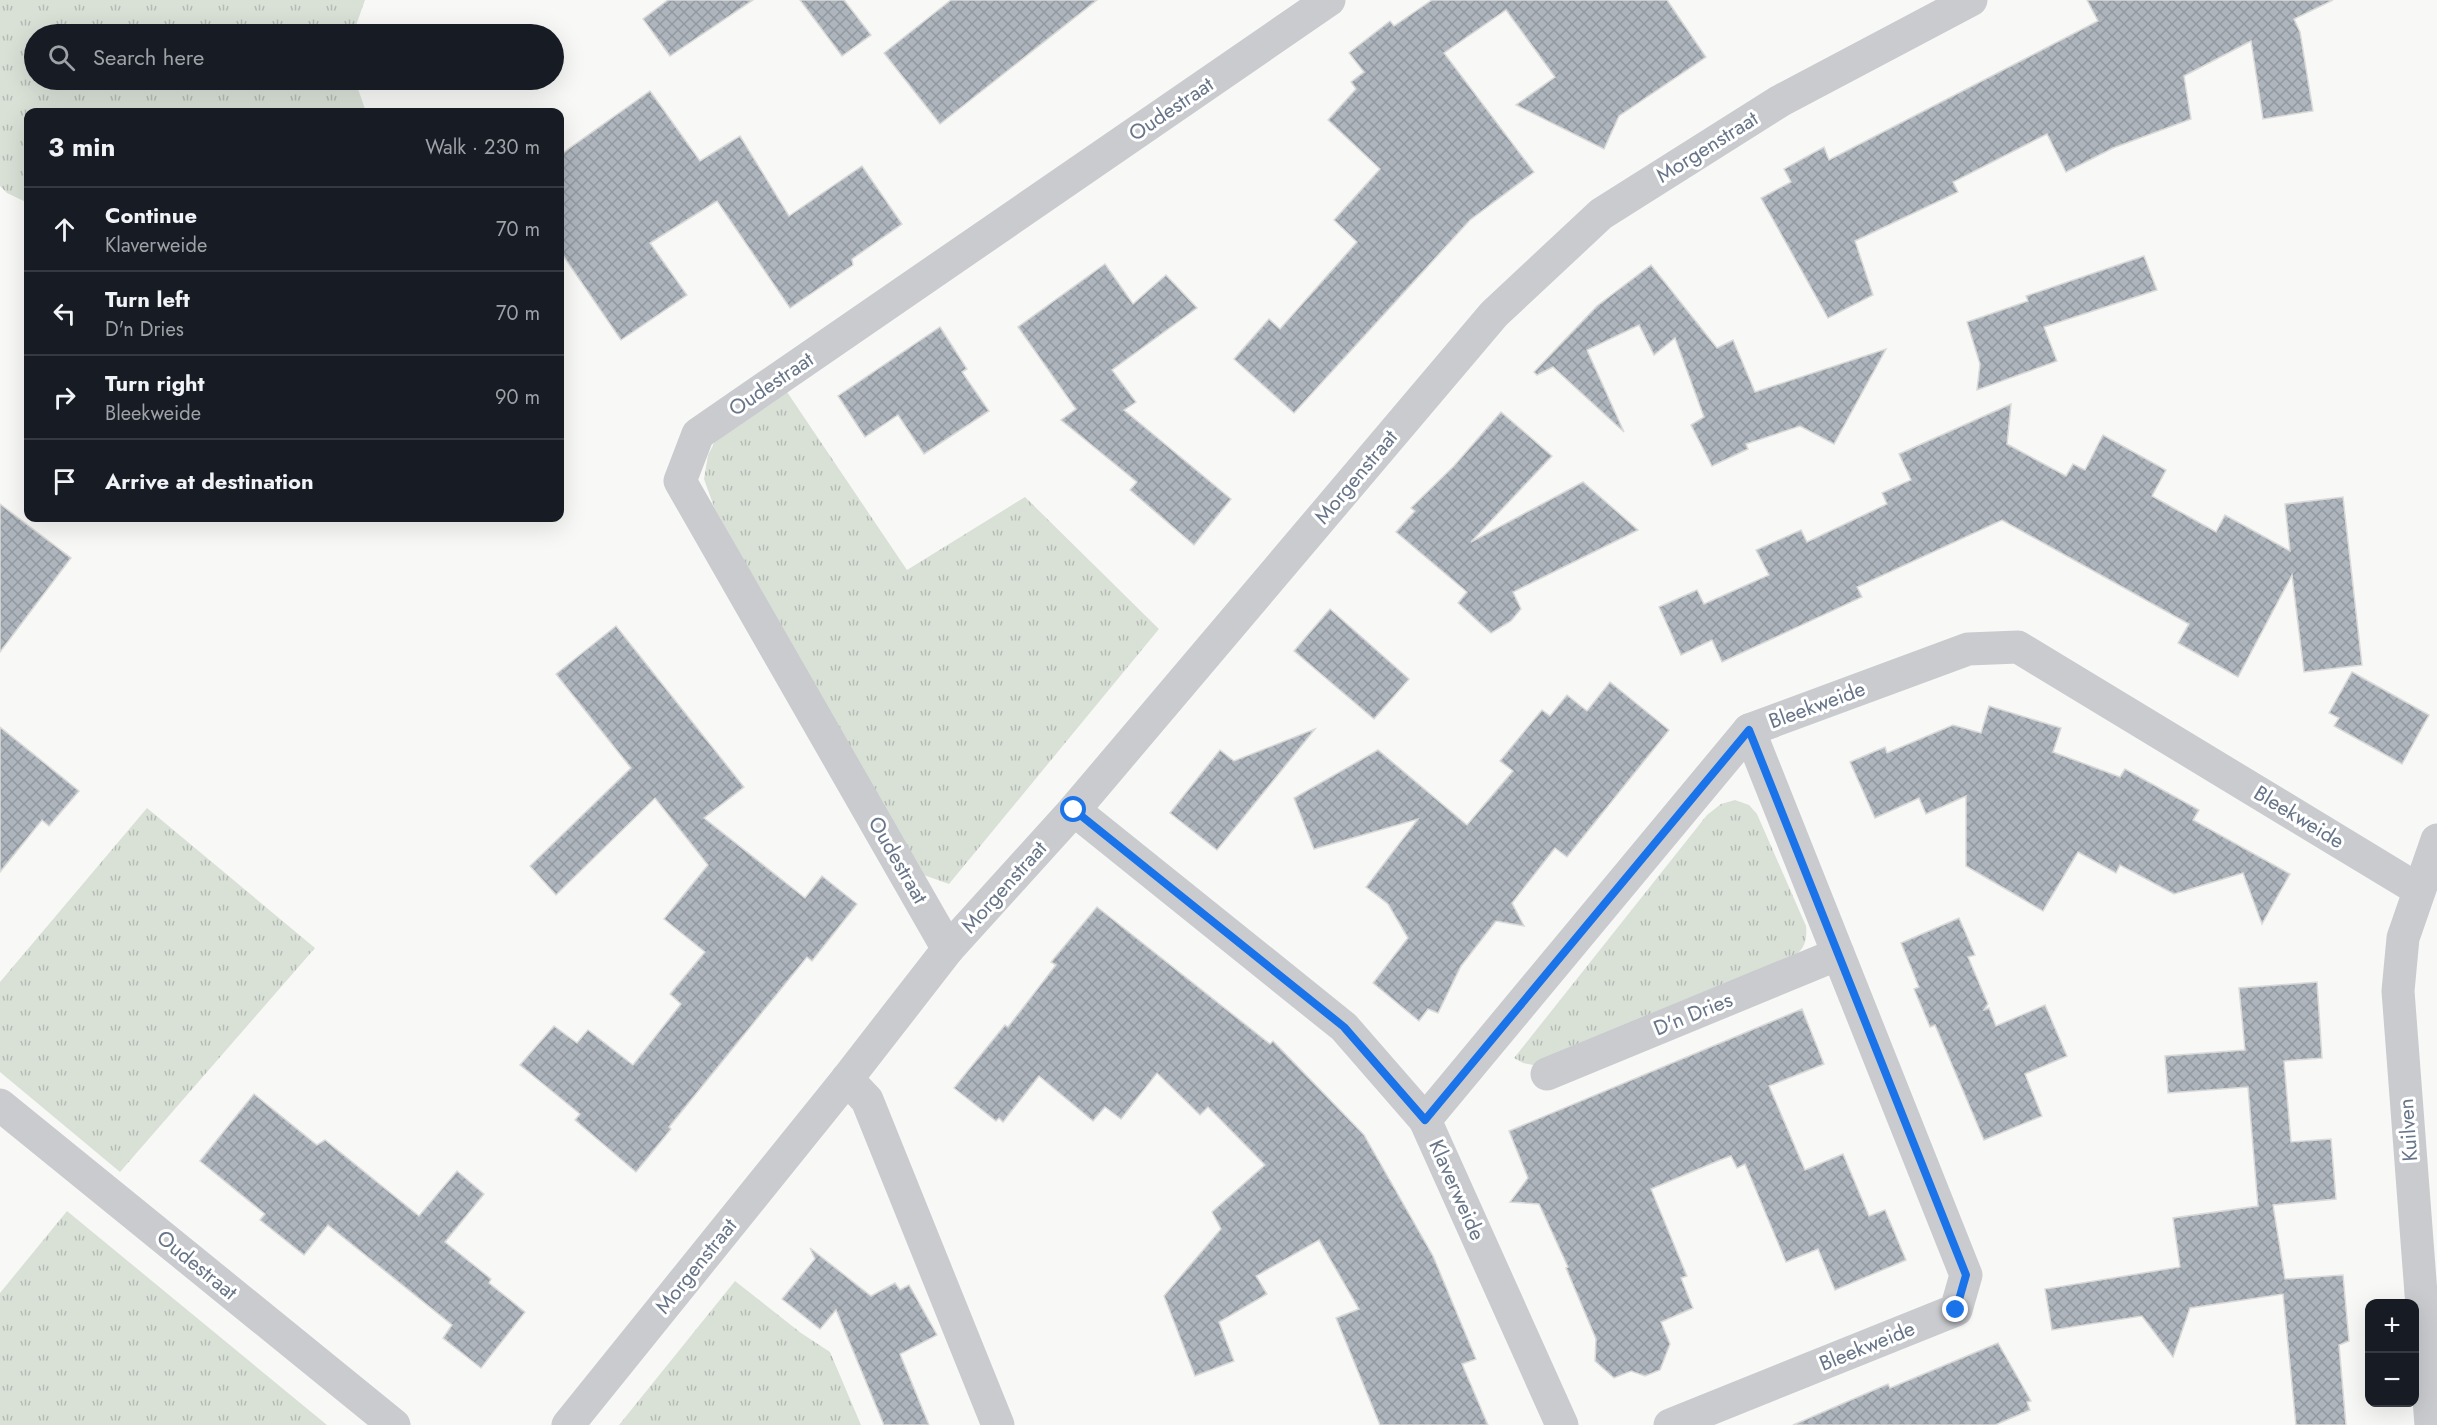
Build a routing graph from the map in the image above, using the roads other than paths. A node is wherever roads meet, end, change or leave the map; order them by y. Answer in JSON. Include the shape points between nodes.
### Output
{"nodes":[{"id":1,"x":1329,"y":0,"type":"edge"},
{"id":2,"x":1971,"y":0,"type":"edge"},
{"id":3,"x":1749,"y":730,"type":"junction"},
{"id":4,"x":1074,"y":810,"type":"junction"},
{"id":5,"x":2437,"y":840,"type":"edge"},
{"id":6,"x":2419,"y":890,"type":"junction"},
{"id":7,"x":948,"y":949,"type":"junction"},
{"id":8,"x":1838,"y":954,"type":"junction"},
{"id":9,"x":1547,"y":1074,"type":"dead end"},
{"id":10,"x":847,"y":1079,"type":"junction"},
{"id":11,"x":0,"y":1105,"type":"edge"},
{"id":12,"x":1425,"y":1120,"type":"junction"},
{"id":13,"x":2429,"y":1296,"type":"edge"},
{"id":14,"x":394,"y":1425,"type":"edge"},
{"id":15,"x":568,"y":1425,"type":"edge"},
{"id":16,"x":998,"y":1425,"type":"edge"},
{"id":17,"x":1562,"y":1425,"type":"edge"},
{"id":18,"x":1670,"y":1425,"type":"edge"},
{"id":19,"x":2430,"y":1425,"type":"edge"}],
"edges":[{"from":1,"to":7,"type":"street","name":"Oudestraat","via":[[698,434],[680,481]]},
{"from":2,"to":4,"type":"street","name":"Morgenstraat","via":[[1780,101],[1601,214],[1494,315]]},
{"from":3,"to":6,"type":"street","name":"Bleekweide","via":[[1968,649],[2018,647]]},
{"from":3,"to":8,"type":"street","name":"Bleekweide"},
{"from":3,"to":12,"type":"street"},
{"from":4,"to":7,"type":"street","name":"Morgenstraat"},
{"from":4,"to":12,"type":"street","name":"Klaverweide","via":[[1344,1027]]},
{"from":5,"to":6,"type":"street","name":"Kuilven"},
{"from":6,"to":13,"type":"street","name":"Kuilven","via":[[2403,938],[2398,991]]},
{"from":7,"to":10,"type":"street","name":"Morgenstraat"},
{"from":8,"to":9,"type":"street","name":"D'n Dries"},
{"from":8,"to":18,"type":"street","name":"Bleekweide","via":[[1966,1275],[1956,1310]]},
{"from":10,"to":15,"type":"street","name":"Morgenstraat"},
{"from":10,"to":16,"type":"street","via":[[867,1100]]},
{"from":11,"to":14,"type":"street","name":"Oudestraat"},
{"from":12,"to":17,"type":"street","name":"Klaverweide"},
{"from":13,"to":19,"type":"street","name":"Kuilven"}]}
